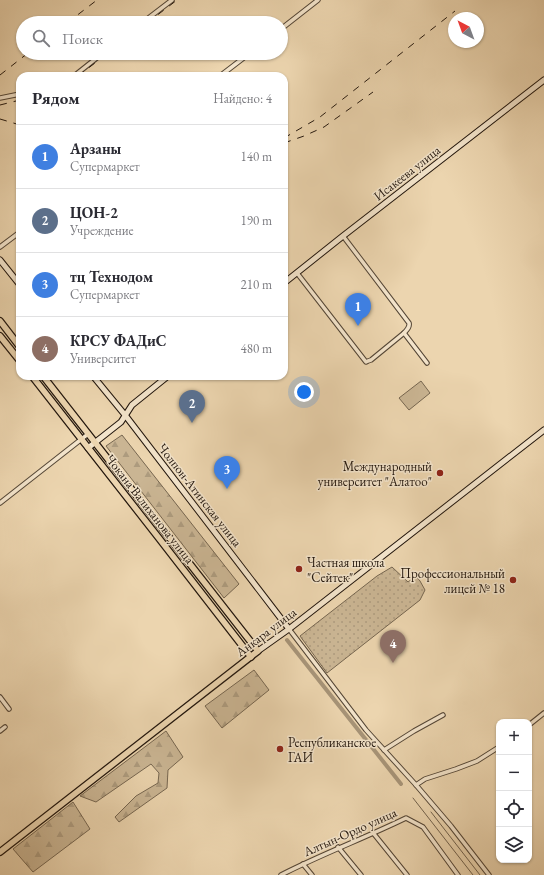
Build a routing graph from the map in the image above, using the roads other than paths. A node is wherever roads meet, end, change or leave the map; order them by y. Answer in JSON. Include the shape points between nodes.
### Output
{"nodes":[{"id":1,"x":172,"y":0,"type":"edge"},
{"id":2,"x":318,"y":0,"type":"edge"},
{"id":3,"x":151,"y":16,"type":"edge"},
{"id":4,"x":288,"y":24,"type":"edge"},
{"id":5,"x":95,"y":60,"type":"edge"},
{"id":6,"x":241,"y":60,"type":"edge"},
{"id":7,"x":79,"y":72,"type":"edge"},
{"id":8,"x":225,"y":72,"type":"edge"},
{"id":9,"x":544,"y":80,"type":"edge"},
{"id":10,"x":16,"y":95,"type":"edge"},
{"id":11,"x":0,"y":98,"type":"edge"},
{"id":12,"x":16,"y":235,"type":"edge"},
{"id":13,"x":343,"y":236,"type":"junction"},
{"id":14,"x":0,"y":247,"type":"edge"},
{"id":15,"x":0,"y":260,"type":"edge"},
{"id":16,"x":297,"y":273,"type":"junction"},
{"id":17,"x":16,"y":280,"type":"edge"},
{"id":18,"x":288,"y":280,"type":"edge"},
{"id":19,"x":0,"y":321,"type":"edge"},
{"id":20,"x":404,"y":333,"type":"junction"},
{"id":21,"x":0,"y":336,"type":"edge"},
{"id":22,"x":14,"y":339,"type":"junction"},
{"id":23,"x":16,"y":342,"type":"edge"},
{"id":24,"x":7,"y":345,"type":"junction"},
{"id":25,"x":16,"y":356,"type":"edge"},
{"id":26,"x":427,"y":363,"type":"dead end"},
{"id":27,"x":35,"y":380,"type":"edge"},
{"id":28,"x":46,"y":380,"type":"edge"},
{"id":29,"x":96,"y":380,"type":"edge"},
{"id":30,"x":163,"y":380,"type":"edge"},
{"id":31,"x":125,"y":415,"type":"junction"},
{"id":32,"x":544,"y":430,"type":"edge"},
{"id":33,"x":88,"y":434,"type":"junction"},
{"id":34,"x":81,"y":439,"type":"junction"},
{"id":35,"x":95,"y":442,"type":"junction"},
{"id":36,"x":88,"y":448,"type":"junction"},
{"id":37,"x":0,"y":503,"type":"edge"},
{"id":38,"x":165,"y":532,"type":"junction"},
{"id":39,"x":158,"y":537,"type":"junction"},
{"id":40,"x":289,"y":629,"type":"junction"},
{"id":41,"x":258,"y":651,"type":"junction"},
{"id":42,"x":251,"y":657,"type":"junction"},
{"id":43,"x":0,"y":698,"type":"edge"},
{"id":44,"x":10,"y":709,"type":"dead end"},
{"id":45,"x":544,"y":713,"type":"edge"},
{"id":46,"x":443,"y":715,"type":"dead end"},
{"id":47,"x":532,"y":723,"type":"edge"},
{"id":48,"x":6,"y":727,"type":"dead end"},
{"id":49,"x":0,"y":731,"type":"edge"},
{"id":50,"x":496,"y":749,"type":"edge"},
{"id":51,"x":384,"y":750,"type":"junction"},
{"id":52,"x":417,"y":787,"type":"junction"},
{"id":53,"x":374,"y":834,"type":"junction"},
{"id":54,"x":338,"y":847,"type":"junction"},
{"id":55,"x":0,"y":852,"type":"edge"},
{"id":56,"x":303,"y":864,"type":"junction"},
{"id":57,"x":281,"y":875,"type":"edge"},
{"id":58,"x":312,"y":875,"type":"edge"},
{"id":59,"x":361,"y":875,"type":"edge"},
{"id":60,"x":407,"y":875,"type":"edge"},
{"id":61,"x":458,"y":875,"type":"edge"},
{"id":62,"x":489,"y":875,"type":"edge"}],
"edges":[{"from":1,"to":3,"type":"street"},
{"from":2,"to":4,"type":"street"},
{"from":5,"to":7,"type":"street"},
{"from":6,"to":8,"type":"street"},
{"from":9,"to":13,"type":"street","name":"Исакеева улица"},
{"from":10,"to":11,"type":"street"},
{"from":12,"to":14,"type":"street"},
{"from":13,"to":16,"type":"street","name":"Исакеева улица"},
{"from":13,"to":20,"type":"street","via":[[409,323]]},
{"from":15,"to":17,"type":"street"},
{"from":16,"to":18,"type":"street","name":"Исакеева улица"},
{"from":16,"to":20,"type":"street","via":[[366,362]]},
{"from":19,"to":22,"type":"main road"},
{"from":20,"to":26,"type":"street"},
{"from":21,"to":24,"type":"main road"},
{"from":22,"to":23,"type":"main road"},
{"from":22,"to":24,"type":"main road"},
{"from":24,"to":25,"type":"main road"},
{"from":27,"to":34,"type":"main road","name":"Чокана Валиханова улица"},
{"from":28,"to":33,"type":"main road","name":"Чокана Валиханова улица"},
{"from":29,"to":31,"type":"street","name":"Чолпон-Атинская улица"},
{"from":30,"to":31,"type":"street","via":[[132,405]]},
{"from":31,"to":35,"type":"street","via":[[119,424]]},
{"from":31,"to":40,"type":"street","name":"Чолпон-Атинская улица"},
{"from":32,"to":40,"type":"street","name":"Анкара улица"},
{"from":33,"to":34,"type":"street"},
{"from":33,"to":35,"type":"main road","name":"Чокана Валиханова улица"},
{"from":34,"to":36,"type":"main road","name":"Чокана Валиханова улица"},
{"from":34,"to":37,"type":"street"},
{"from":35,"to":36,"type":"street"},
{"from":35,"to":38,"type":"main road","name":"Чокана Валиханова улица"},
{"from":36,"to":39,"type":"main road","name":"Чокана Валиханова улица"},
{"from":38,"to":39,"type":"main road"},
{"from":38,"to":41,"type":"main road","name":"Чокана Валиханова улица"},
{"from":39,"to":42,"type":"main road","name":"Чокана Валиханова улица"},
{"from":40,"to":41,"type":"street","name":"Анкара улица"},
{"from":40,"to":51,"type":"street"},
{"from":41,"to":42,"type":"main road","name":"Анкара улица"},
{"from":42,"to":55,"type":"main road","name":"Анкара улица"},
{"from":43,"to":44,"type":"street"},
{"from":45,"to":47,"type":"street"},
{"from":46,"to":51,"type":"street"},
{"from":48,"to":49,"type":"street"},
{"from":50,"to":52,"type":"street","via":[[477,761],[425,779]]},
{"from":51,"to":52,"type":"street"},
{"from":52,"to":62,"type":"street"},
{"from":53,"to":54,"type":"street","name":"Алтын-Ордо улица"},
{"from":53,"to":60,"type":"street"},
{"from":53,"to":61,"type":"street","name":"Алтын-Ордо улица","via":[[406,818],[423,827]]},
{"from":54,"to":56,"type":"street","name":"Алтын-Ордо улица"},
{"from":54,"to":59,"type":"street"},
{"from":56,"to":57,"type":"street","name":"Алтын-Ордо улица"},
{"from":56,"to":58,"type":"street"}]}
